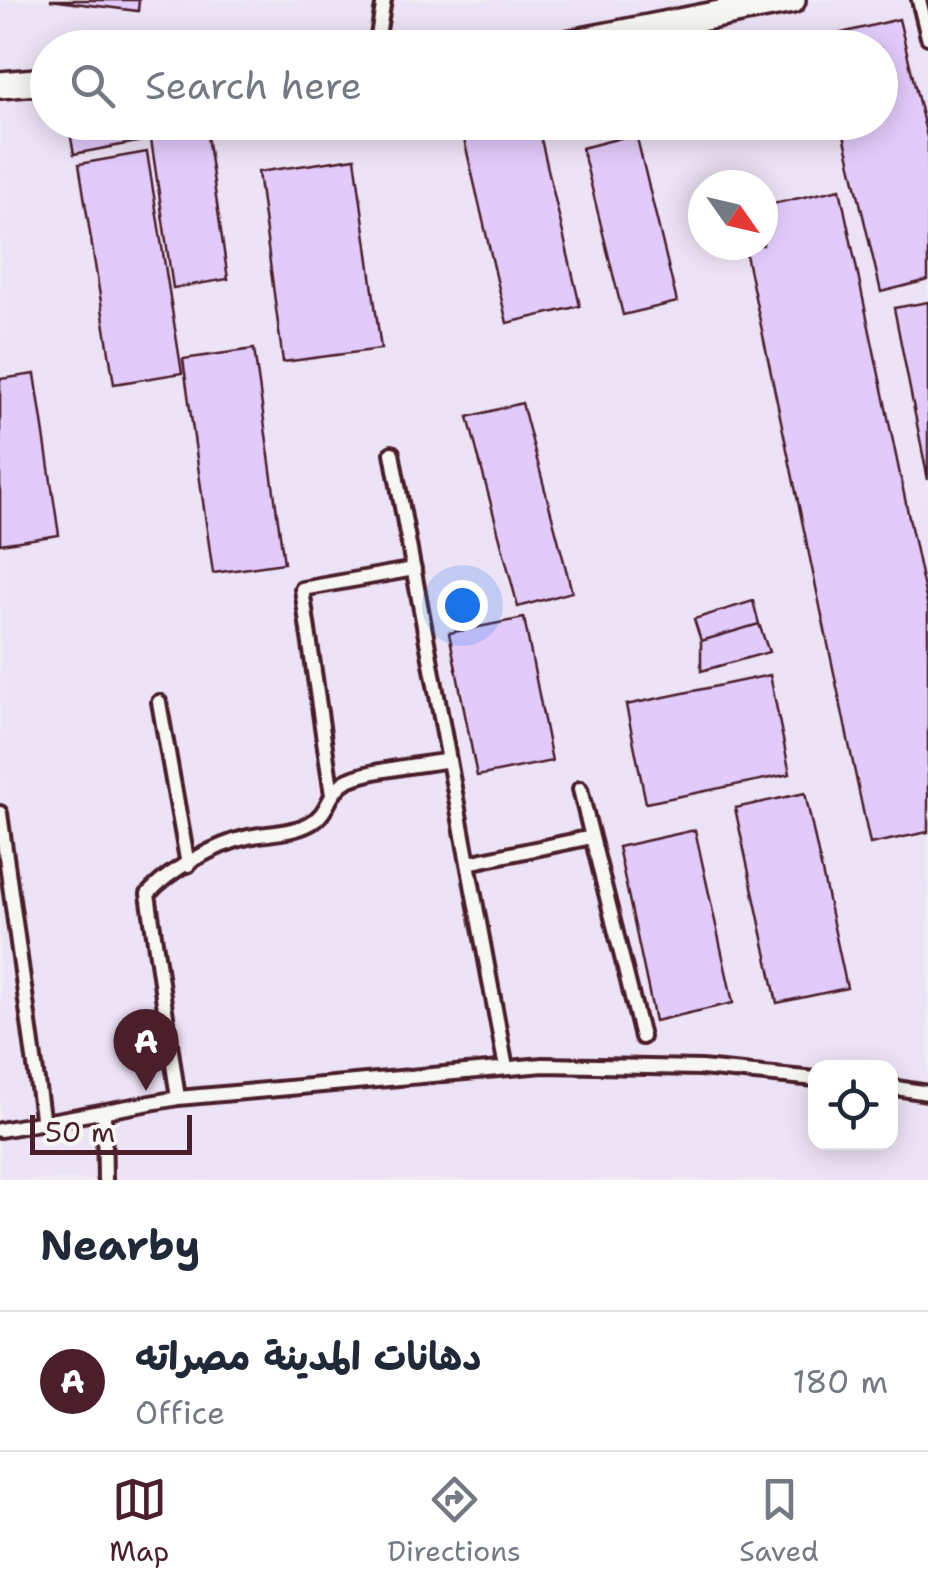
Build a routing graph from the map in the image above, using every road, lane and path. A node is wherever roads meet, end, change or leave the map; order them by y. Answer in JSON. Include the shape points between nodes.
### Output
{"nodes":[{"id":1,"x":384,"y":0,"type":"edge"},
{"id":2,"x":792,"y":0,"type":"edge"},
{"id":3,"x":919,"y":0,"type":"edge"},
{"id":4,"x":379,"y":30,"type":"edge"},
{"id":5,"x":638,"y":30,"type":"edge"},
{"id":6,"x":928,"y":37,"type":"edge"},
{"id":7,"x":30,"y":82,"type":"edge"},
{"id":8,"x":0,"y":85,"type":"edge"},
{"id":9,"x":392,"y":452,"type":"dead end"},
{"id":10,"x":414,"y":570,"type":"junction"},
{"id":11,"x":158,"y":702,"type":"dead end"},
{"id":12,"x":449,"y":760,"type":"junction"},
{"id":13,"x":580,"y":789,"type":"dead end"},
{"id":14,"x":332,"y":797,"type":"junction"},
{"id":15,"x":0,"y":814,"type":"edge"},
{"id":16,"x":592,"y":837,"type":"junction"},
{"id":17,"x":468,"y":863,"type":"junction"},
{"id":18,"x":188,"y":864,"type":"junction"},
{"id":19,"x":642,"y":1037,"type":"dead end"},
{"id":20,"x":506,"y":1068,"type":"junction"},
{"id":21,"x":808,"y":1078,"type":"edge"},
{"id":22,"x":898,"y":1088,"type":"edge"},
{"id":23,"x":928,"y":1093,"type":"edge"},
{"id":24,"x":178,"y":1098,"type":"junction"},
{"id":25,"x":104,"y":1112,"type":"junction"},
{"id":26,"x":43,"y":1124,"type":"junction"},
{"id":27,"x":0,"y":1130,"type":"edge"},
{"id":28,"x":105,"y":1180,"type":"edge"}],
"edges":[{"from":1,"to":4,"type":"lane"},
{"from":2,"to":5,"type":"street"},
{"from":3,"to":6,"type":"lane"},
{"from":7,"to":8,"type":"street"},
{"from":9,"to":10,"type":"lane"},
{"from":10,"to":12,"type":"lane"},
{"from":10,"to":14,"type":"lane","via":[[302,588]]},
{"from":11,"to":18,"type":"lane"},
{"from":12,"to":14,"type":"lane","via":[[353,778]]},
{"from":12,"to":17,"type":"lane"},
{"from":13,"to":16,"type":"lane"},
{"from":14,"to":18,"type":"lane","via":[[322,816],[306,826],[242,838]]},
{"from":15,"to":26,"type":"lane"},
{"from":16,"to":17,"type":"lane"},
{"from":16,"to":19,"type":"lane"},
{"from":17,"to":20,"type":"lane"},
{"from":18,"to":24,"type":"lane","via":[[148,894]]},
{"from":20,"to":21,"type":"lane","via":[[701,1068]]},
{"from":20,"to":24,"type":"lane"},
{"from":22,"to":23,"type":"lane"},
{"from":24,"to":25,"type":"lane"},
{"from":25,"to":26,"type":"lane"},
{"from":25,"to":28,"type":"lane"},
{"from":26,"to":27,"type":"lane"}]}
